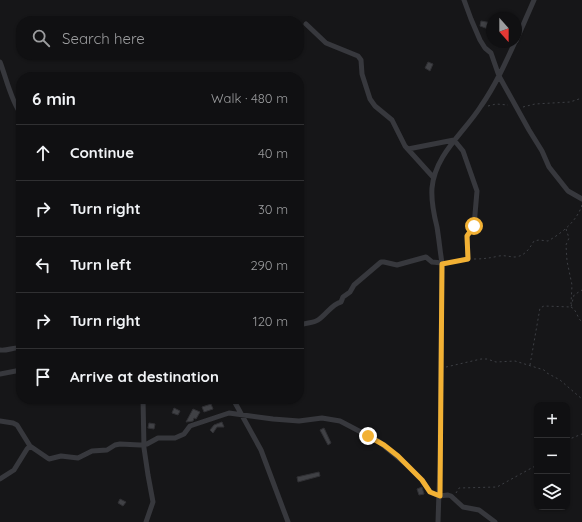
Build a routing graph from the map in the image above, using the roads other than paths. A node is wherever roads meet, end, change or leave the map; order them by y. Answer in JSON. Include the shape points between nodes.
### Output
{"nodes":[{"id":1,"x":464,"y":0,"type":"edge"},
{"id":2,"x":534,"y":0,"type":"edge"},
{"id":3,"x":306,"y":24,"type":"dead end"},
{"id":4,"x":522,"y":27,"type":"edge"},
{"id":5,"x":513,"y":48,"type":"edge"},
{"id":6,"x":0,"y":62,"type":"edge"},
{"id":7,"x":499,"y":76,"type":"junction"},
{"id":8,"x":16,"y":105,"type":"edge"},
{"id":9,"x":454,"y":140,"type":"junction"},
{"id":10,"x":408,"y":149,"type":"junction"},
{"id":11,"x":434,"y":176,"type":"junction"},
{"id":12,"x":582,"y":199,"type":"edge"},
{"id":13,"x":468,"y":259,"type":"road end"},
{"id":14,"x":442,"y":264,"type":"junction"},
{"id":15,"x":304,"y":324,"type":"edge"},
{"id":16,"x":16,"y":347,"type":"edge"},
{"id":17,"x":0,"y":350,"type":"edge"},
{"id":18,"x":16,"y":371,"type":"edge"},
{"id":19,"x":0,"y":374,"type":"edge"},
{"id":20,"x":143,"y":404,"type":"edge"},
{"id":21,"x":236,"y":404,"type":"edge"},
{"id":22,"x":241,"y":415,"type":"junction"},
{"id":23,"x":0,"y":422,"type":"edge"},
{"id":24,"x":144,"y":444,"type":"junction"},
{"id":25,"x":30,"y":446,"type":"junction"},
{"id":26,"x":0,"y":479,"type":"edge"},
{"id":27,"x":440,"y":496,"type":"junction"},
{"id":28,"x":146,"y":522,"type":"edge"},
{"id":29,"x":288,"y":522,"type":"edge"},
{"id":30,"x":438,"y":522,"type":"edge"},
{"id":31,"x":495,"y":522,"type":"edge"}],
"edges":[{"from":1,"to":7,"type":"street","via":[[485,48],[491,53]]},
{"from":2,"to":4,"type":"street"},
{"from":3,"to":10,"type":"street","via":[[326,43],[358,56],[370,99],[392,120]]},
{"from":5,"to":7,"type":"street"},
{"from":6,"to":8,"type":"street"},
{"from":7,"to":9,"type":"street","via":[[480,108]]},
{"from":7,"to":12,"type":"street","via":[[551,170],[568,191]]},
{"from":9,"to":10,"type":"street"},
{"from":9,"to":11,"type":"street"},
{"from":9,"to":13,"type":"street","via":[[463,151],[477,190],[474,226],[467,236]]},
{"from":10,"to":11,"type":"street"},
{"from":11,"to":14,"type":"street","via":[[431,196]]},
{"from":14,"to":15,"type":"street","via":[[432,262],[426,257],[397,265],[381,262],[354,285],[341,302],[318,320]]},
{"from":14,"to":27,"type":"street"},
{"from":16,"to":17,"type":"street","via":[[6,351]]},
{"from":18,"to":19,"type":"street"},
{"from":20,"to":24,"type":"street"},
{"from":21,"to":22,"type":"street"},
{"from":22,"to":24,"type":"street","via":[[223,414],[190,426],[184,434],[176,438],[158,438]]},
{"from":22,"to":27,"type":"street","via":[[340,421],[384,445],[422,480],[430,492]]},
{"from":22,"to":29,"type":"street","via":[[261,450]]},
{"from":23,"to":25,"type":"street","via":[[17,425]]},
{"from":24,"to":25,"type":"street","via":[[115,445],[107,450],[92,451],[76,459],[61,456],[49,459]]},
{"from":24,"to":28,"type":"street","via":[[153,502]]},
{"from":25,"to":26,"type":"street","via":[[14,470]]},
{"from":27,"to":30,"type":"street"},
{"from":27,"to":31,"type":"street","via":[[451,496],[463,507],[479,510]]}]}
